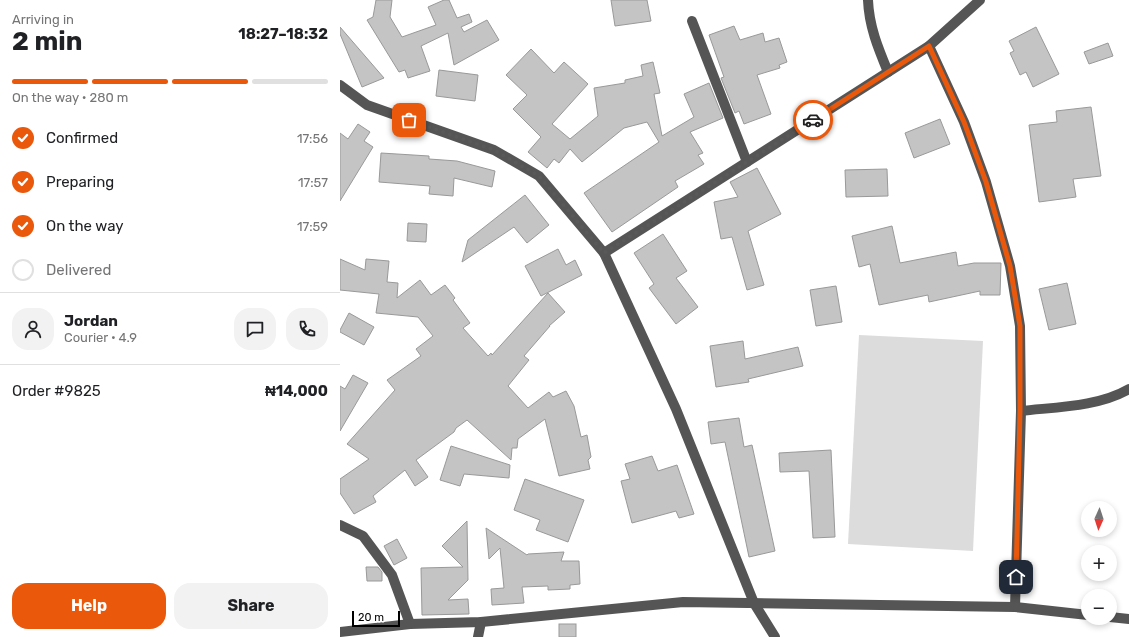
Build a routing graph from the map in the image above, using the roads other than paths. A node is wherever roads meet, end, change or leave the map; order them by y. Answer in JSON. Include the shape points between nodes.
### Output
{"nodes":[{"id":1,"x":868,"y":0,"type":"edge"},
{"id":2,"x":980,"y":0,"type":"edge"},
{"id":3,"x":692,"y":21,"type":"dead end"},
{"id":4,"x":929,"y":46,"type":"junction"},
{"id":5,"x":888,"y":72,"type":"junction"},
{"id":6,"x":340,"y":85,"type":"edge"},
{"id":7,"x":747,"y":162,"type":"junction"},
{"id":8,"x":604,"y":253,"type":"junction"},
{"id":9,"x":1129,"y":389,"type":"edge"},
{"id":10,"x":1020,"y":411,"type":"junction"},
{"id":11,"x":340,"y":525,"type":"edge"},
{"id":12,"x":754,"y":603,"type":"junction"},
{"id":13,"x":1015,"y":607,"type":"junction"},
{"id":14,"x":1081,"y":614,"type":"edge"},
{"id":15,"x":1117,"y":618,"type":"edge"},
{"id":16,"x":1129,"y":619,"type":"edge"},
{"id":17,"x":481,"y":622,"type":"junction"},
{"id":18,"x":410,"y":624,"type":"junction"},
{"id":19,"x":340,"y":632,"type":"edge"},
{"id":20,"x":478,"y":637,"type":"edge"},
{"id":21,"x":775,"y":637,"type":"edge"}],
"edges":[{"from":1,"to":5,"type":"street","via":[[869,15],[877,44]]},
{"from":2,"to":4,"type":"street"},
{"from":3,"to":7,"type":"street"},
{"from":4,"to":5,"type":"street"},
{"from":4,"to":10,"type":"street","via":[[964,122],[986,182],[1010,266],[1020,326]]},
{"from":5,"to":7,"type":"street"},
{"from":6,"to":8,"type":"street","via":[[367,105],[494,150],[539,176]]},
{"from":7,"to":8,"type":"street"},
{"from":8,"to":12,"type":"street","via":[[676,409]]},
{"from":9,"to":10,"type":"street","via":[[1102,401]]},
{"from":10,"to":13,"type":"street"},
{"from":11,"to":18,"type":"street","via":[[363,536],[392,575]]},
{"from":12,"to":13,"type":"street"},
{"from":12,"to":17,"type":"street","via":[[682,602]]},
{"from":12,"to":21,"type":"street"},
{"from":13,"to":14,"type":"street"},
{"from":15,"to":16,"type":"street"},
{"from":17,"to":18,"type":"street"},
{"from":17,"to":20,"type":"street"},
{"from":18,"to":19,"type":"street"}]}
